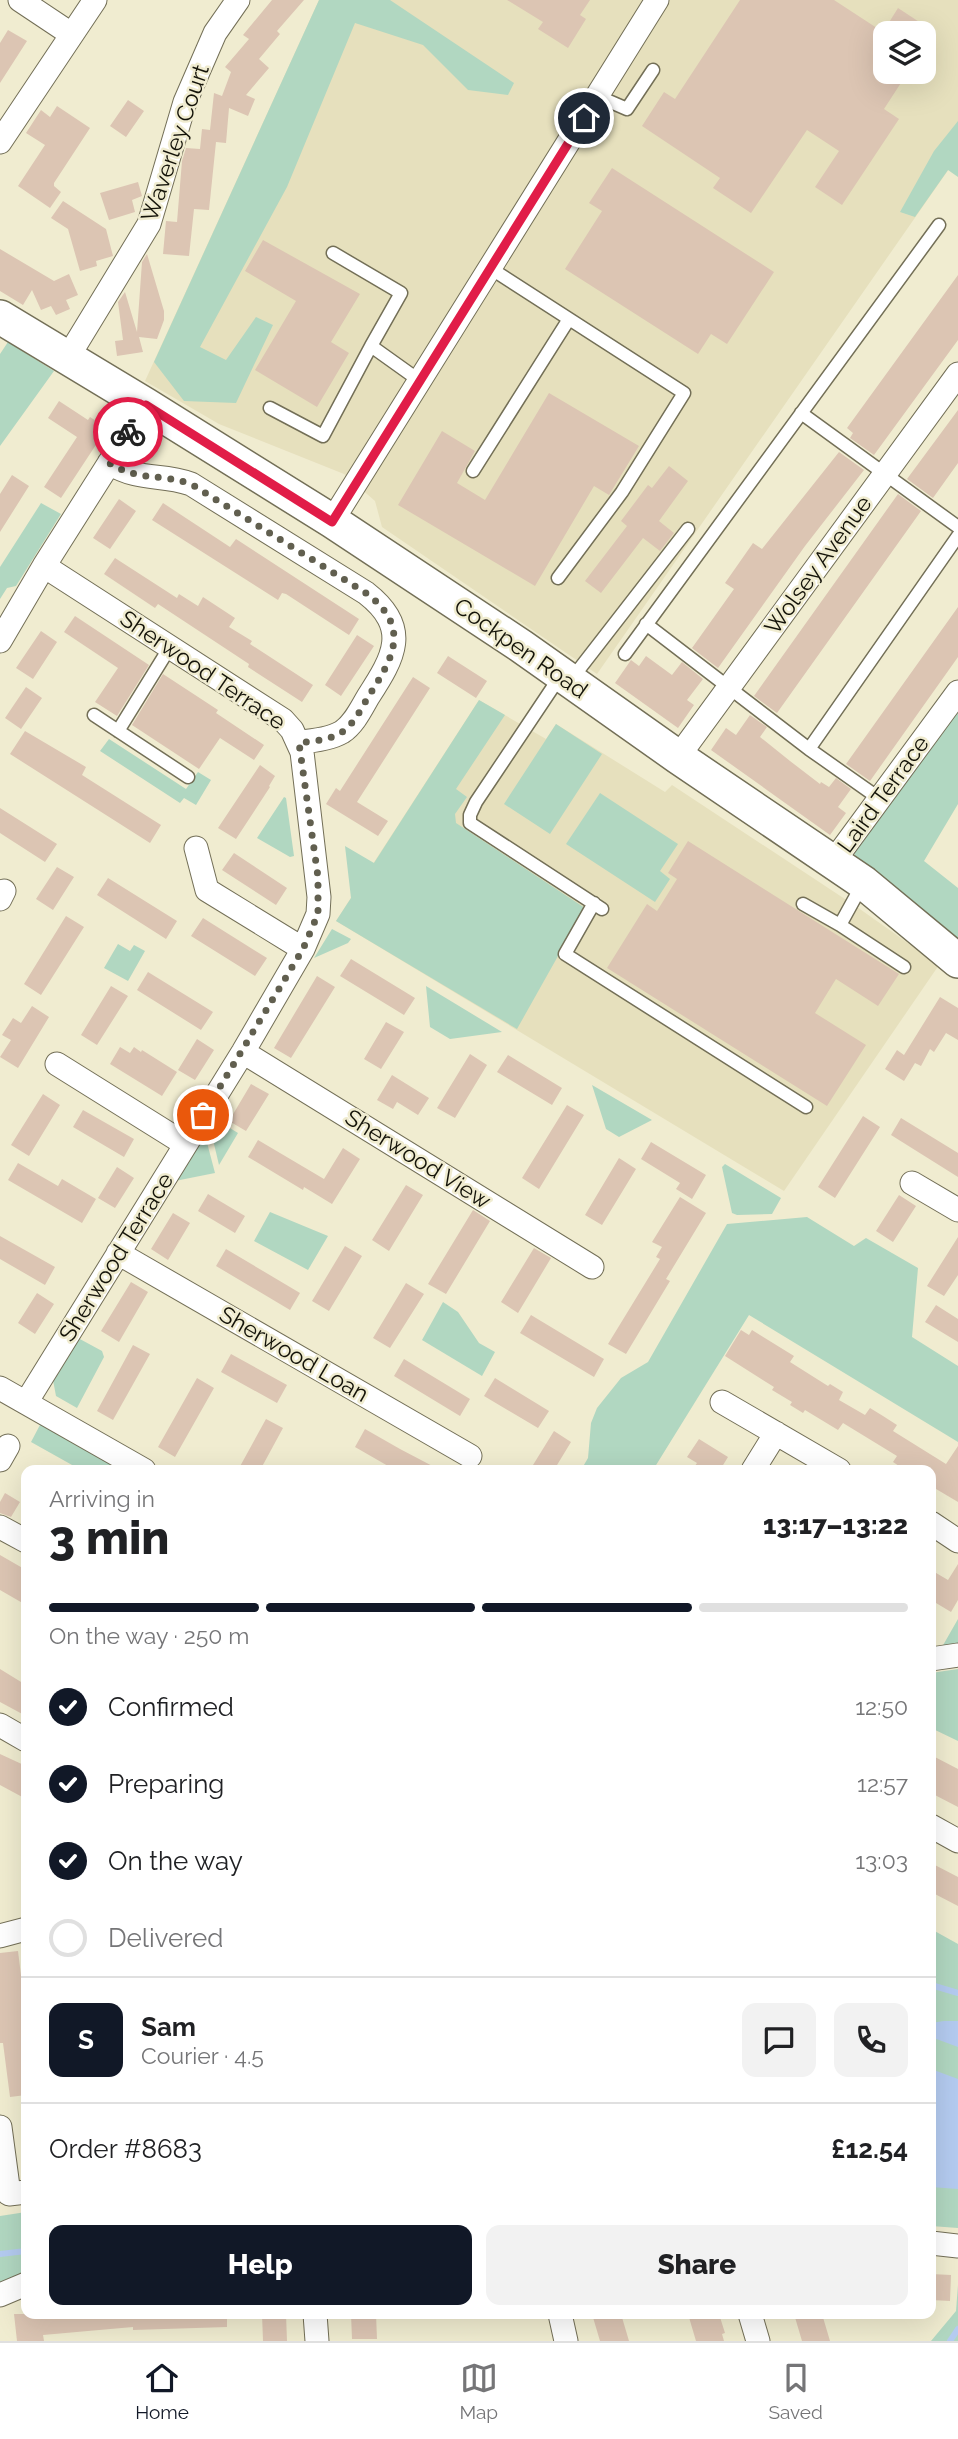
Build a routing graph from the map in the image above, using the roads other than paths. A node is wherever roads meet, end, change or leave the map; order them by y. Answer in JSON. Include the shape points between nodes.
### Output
{"nodes":[{"id":1,"x":20,"y":0,"type":"edge"},
{"id":2,"x":95,"y":0,"type":"edge"},
{"id":3,"x":238,"y":0,"type":"edge"},
{"id":4,"x":657,"y":0,"type":"edge"},
{"id":5,"x":71,"y":34,"type":"junction"},
{"id":6,"x":653,"y":70,"type":"dead end"},
{"id":7,"x":597,"y":96,"type":"junction"},
{"id":8,"x":0,"y":142,"type":"edge"},
{"id":9,"x":939,"y":225,"type":"dead end"},
{"id":10,"x":333,"y":253,"type":"dead end"},
{"id":11,"x":490,"y":268,"type":"junction"},
{"id":12,"x":0,"y":317,"type":"edge"},
{"id":13,"x":569,"y":319,"type":"junction"},
{"id":14,"x":371,"y":346,"type":"junction"},
{"id":15,"x":68,"y":358,"type":"junction"},
{"id":16,"x":958,"y":374,"type":"edge"},
{"id":17,"x":420,"y":381,"type":"junction"},
{"id":18,"x":146,"y":405,"type":"junction"},
{"id":19,"x":270,"y":408,"type":"dead end"},
{"id":20,"x":801,"y":413,"type":"junction"},
{"id":21,"x":109,"y":463,"type":"junction"},
{"id":22,"x":473,"y":471,"type":"dead end"},
{"id":23,"x":885,"y":474,"type":"junction"},
{"id":24,"x":332,"y":522,"type":"junction"},
{"id":25,"x":958,"y":527,"type":"edge"},
{"id":26,"x":688,"y":529,"type":"dead end"},
{"id":27,"x":958,"y":536,"type":"edge"},
{"id":28,"x":44,"y":566,"type":"junction"},
{"id":29,"x":558,"y":578,"type":"dead end"},
{"id":30,"x":646,"y":624,"type":"junction"},
{"id":31,"x":0,"y":641,"type":"edge"},
{"id":32,"x":170,"y":647,"type":"junction"},
{"id":33,"x":625,"y":654,"type":"dead end"},
{"id":34,"x":566,"y":678,"type":"junction"},
{"id":35,"x":728,"y":687,"type":"junction"},
{"id":36,"x":958,"y":692,"type":"edge"},
{"id":37,"x":94,"y":715,"type":"dead end"},
{"id":38,"x":118,"y":731,"type":"junction"},
{"id":39,"x":299,"y":743,"type":"junction"},
{"id":40,"x":809,"y":749,"type":"junction"},
{"id":41,"x":678,"y":757,"type":"junction"},
{"id":42,"x":188,"y":777,"type":"dead end"},
{"id":43,"x":880,"y":799,"type":"junction"},
{"id":44,"x":195,"y":848,"type":"dead end"},
{"id":45,"x":833,"y":862,"type":"junction"},
{"id":46,"x":863,"y":883,"type":"junction"},
{"id":47,"x":803,"y":904,"type":"dead end"},
{"id":48,"x":840,"y":925,"type":"junction"},
{"id":49,"x":303,"y":949,"type":"junction"},
{"id":50,"x":958,"y":961,"type":"edge"},
{"id":51,"x":904,"y":967,"type":"dead end"},
{"id":52,"x":243,"y":1052,"type":"junction"},
{"id":53,"x":57,"y":1064,"type":"dead end"},
{"id":54,"x":806,"y":1107,"type":"dead end"},
{"id":55,"x":185,"y":1144,"type":"junction"},
{"id":56,"x":912,"y":1183,"type":"dead end"},
{"id":57,"x":948,"y":1209,"type":"edge"},
{"id":58,"x":118,"y":1253,"type":"junction"},
{"id":59,"x":592,"y":1267,"type":"dead end"},
{"id":60,"x":0,"y":1388,"type":"edge"},
{"id":61,"x":27,"y":1401,"type":"junction"},
{"id":62,"x":722,"y":1402,"type":"dead end"},
{"id":63,"x":776,"y":1433,"type":"junction"},
{"id":64,"x":470,"y":1456,"type":"dead end"},
{"id":65,"x":136,"y":1465,"type":"edge"},
{"id":66,"x":756,"y":1465,"type":"edge"},
{"id":67,"x":830,"y":1465,"type":"edge"},
{"id":68,"x":936,"y":1526,"type":"edge"},
{"id":69,"x":0,"y":1527,"type":"edge"},
{"id":70,"x":21,"y":1538,"type":"edge"},
{"id":71,"x":958,"y":1541,"type":"edge"},
{"id":72,"x":958,"y":1655,"type":"edge"},
{"id":73,"x":936,"y":1658,"type":"edge"},
{"id":74,"x":0,"y":1725,"type":"edge"},
{"id":75,"x":21,"y":1737,"type":"edge"},
{"id":76,"x":936,"y":1829,"type":"edge"},
{"id":77,"x":958,"y":1841,"type":"edge"},
{"id":78,"x":21,"y":1930,"type":"edge"},
{"id":79,"x":0,"y":1936,"type":"edge"},
{"id":80,"x":0,"y":2127,"type":"edge"},
{"id":81,"x":18,"y":2193,"type":"edge"},
{"id":82,"x":936,"y":2244,"type":"edge"},
{"id":83,"x":958,"y":2246,"type":"edge"},
{"id":84,"x":21,"y":2286,"type":"edge"},
{"id":85,"x":0,"y":2295,"type":"edge"},
{"id":86,"x":315,"y":2319,"type":"edge"},
{"id":87,"x":561,"y":2319,"type":"edge"},
{"id":88,"x":751,"y":2319,"type":"edge"},
{"id":89,"x":317,"y":2341,"type":"edge"},
{"id":90,"x":566,"y":2341,"type":"edge"},
{"id":91,"x":758,"y":2341,"type":"edge"}],
"edges":[{"from":1,"to":5,"type":"street"},
{"from":2,"to":5,"type":"street"},
{"from":3,"to":15,"type":"street","name":"Waverley Court","via":[[215,33],[185,102],[149,224]]},
{"from":4,"to":7,"type":"street"},
{"from":5,"to":8,"type":"street"},
{"from":6,"to":7,"type":"lane","via":[[627,109]]},
{"from":7,"to":11,"type":"street"},
{"from":9,"to":20,"type":"lane"},
{"from":10,"to":14,"type":"lane","via":[[401,293]]},
{"from":11,"to":13,"type":"lane"},
{"from":11,"to":17,"type":"street"},
{"from":12,"to":15,"type":"main road","name":"Cockpen Road"},
{"from":13,"to":22,"type":"lane"},
{"from":13,"to":29,"type":"lane","via":[[684,393],[622,492]]},
{"from":14,"to":17,"type":"lane"},
{"from":14,"to":19,"type":"lane","via":[[323,436]]},
{"from":15,"to":18,"type":"main road","name":"Cockpen Road"},
{"from":16,"to":23,"type":"street","name":"Wolsey Avenue"},
{"from":17,"to":24,"type":"street"},
{"from":18,"to":21,"type":"street"},
{"from":18,"to":24,"type":"main road","name":"Cockpen Road"},
{"from":20,"to":23,"type":"lane"},
{"from":20,"to":30,"type":"lane"},
{"from":21,"to":28,"type":"street"},
{"from":21,"to":39,"type":"street","via":[[133,475],[191,484],[366,593],[388,615],[393,631],[389,664],[352,723],[330,737]]},
{"from":23,"to":25,"type":"lane"},
{"from":23,"to":35,"type":"street","name":"Wolsey Avenue"},
{"from":24,"to":34,"type":"main road","name":"Cockpen Road"},
{"from":26,"to":34,"type":"lane"},
{"from":27,"to":40,"type":"lane"},
{"from":28,"to":31,"type":"street"},
{"from":28,"to":32,"type":"street","name":"Sherwood Terrace"},
{"from":30,"to":33,"type":"lane"},
{"from":30,"to":35,"type":"lane"},
{"from":32,"to":38,"type":"lane"},
{"from":32,"to":39,"type":"street","name":"Sherwood Terrace","via":[[283,720]]},
{"from":34,"to":41,"type":"main road","name":"Cockpen Road"},
{"from":34,"to":54,"type":"lane","via":[[476,802],[470,823],[598,906],[565,954]]},
{"from":35,"to":40,"type":"lane"},
{"from":35,"to":41,"type":"street","name":"Wolsey Avenue"},
{"from":36,"to":43,"type":"street","name":"Laird Terrace"},
{"from":37,"to":38,"type":"lane"},
{"from":38,"to":42,"type":"lane"},
{"from":39,"to":49,"type":"street","name":"Sherwood Terrace","via":[[319,897],[318,914]]},
{"from":40,"to":43,"type":"lane"},
{"from":41,"to":45,"type":"main road","name":"Cockpen Road"},
{"from":43,"to":45,"type":"street","name":"Laird Terrace"},
{"from":44,"to":49,"type":"street","via":[[207,890]]},
{"from":45,"to":46,"type":"main road","name":"Cockpen Road"},
{"from":46,"to":48,"type":"lane"},
{"from":46,"to":50,"type":"main road","name":"Cockpen Road"},
{"from":47,"to":48,"type":"lane"},
{"from":48,"to":51,"type":"lane"},
{"from":49,"to":52,"type":"street","name":"Sherwood Terrace"},
{"from":52,"to":55,"type":"street","name":"Sherwood Terrace"},
{"from":52,"to":59,"type":"street","name":"Sherwood View"},
{"from":53,"to":55,"type":"street"},
{"from":55,"to":58,"type":"street","name":"Sherwood Terrace"},
{"from":56,"to":57,"type":"street"},
{"from":58,"to":61,"type":"street","name":"Sherwood Terrace"},
{"from":58,"to":64,"type":"street","name":"Sherwood Loan"},
{"from":60,"to":61,"type":"street"},
{"from":61,"to":65,"type":"street"},
{"from":62,"to":63,"type":"street"},
{"from":63,"to":66,"type":"street"},
{"from":63,"to":67,"type":"street"},
{"from":68,"to":71,"type":"street"},
{"from":69,"to":70,"type":"street"},
{"from":72,"to":73,"type":"street"},
{"from":74,"to":75,"type":"street"},
{"from":76,"to":77,"type":"street"},
{"from":78,"to":79,"type":"street"},
{"from":80,"to":81,"type":"street"},
{"from":82,"to":83,"type":"street"},
{"from":84,"to":85,"type":"street"},
{"from":86,"to":89,"type":"street"},
{"from":87,"to":90,"type":"street"},
{"from":88,"to":91,"type":"street"}]}
